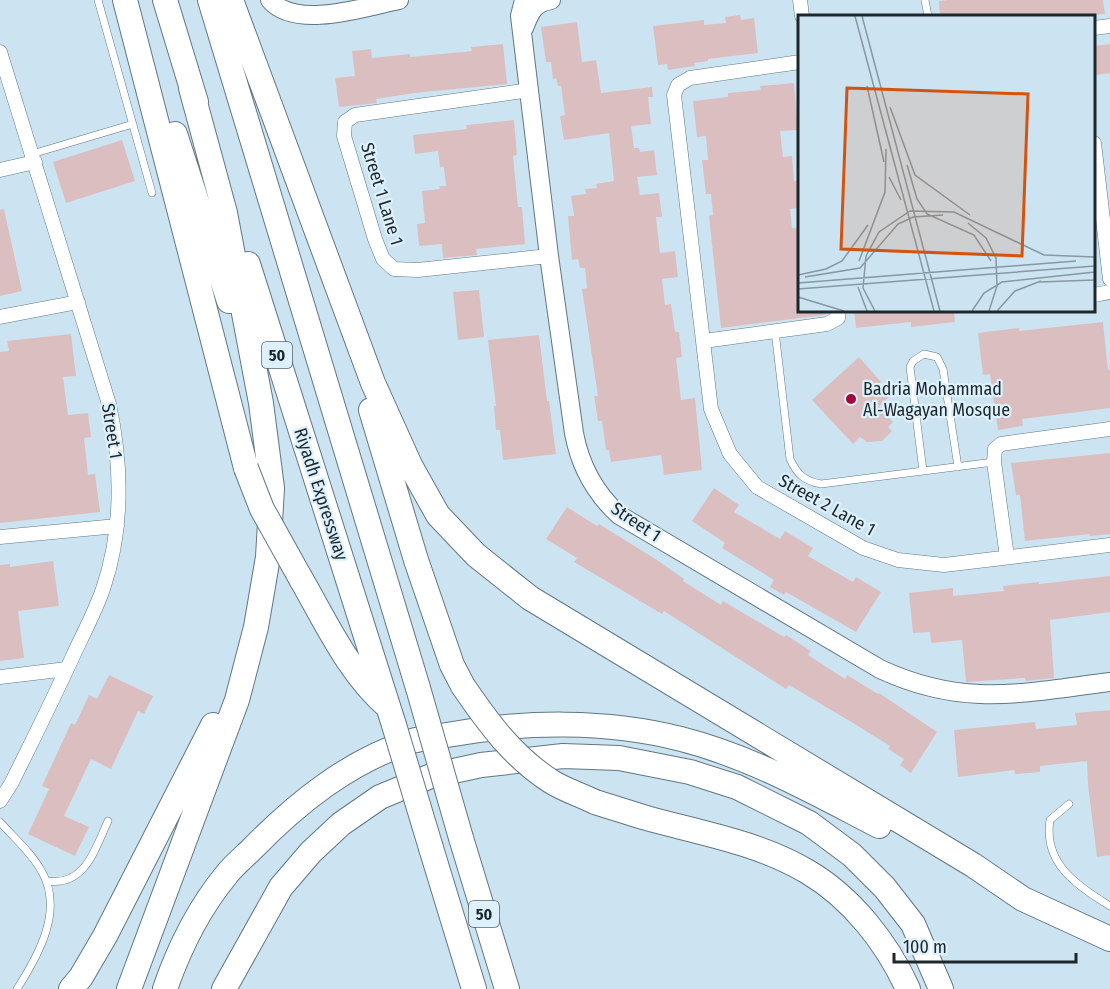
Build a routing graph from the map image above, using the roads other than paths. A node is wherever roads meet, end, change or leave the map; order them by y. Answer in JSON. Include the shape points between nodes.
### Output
{"nodes":[{"id":1,"x":98,"y":0,"type":"edge"},
{"id":2,"x":127,"y":0,"type":"edge"},
{"id":3,"x":165,"y":0,"type":"edge"},
{"id":4,"x":210,"y":0,"type":"edge"},
{"id":5,"x":231,"y":0,"type":"edge"},
{"id":6,"x":270,"y":0,"type":"edge"},
{"id":7,"x":399,"y":0,"type":"edge"},
{"id":8,"x":524,"y":0,"type":"edge"},
{"id":9,"x":551,"y":0,"type":"edge"},
{"id":10,"x":800,"y":0,"type":"edge"},
{"id":11,"x":925,"y":0,"type":"edge"},
{"id":12,"x":802,"y":15,"type":"edge"},
{"id":13,"x":928,"y":15,"type":"edge"},
{"id":14,"x":1110,"y":26,"type":"edge"},
{"id":15,"x":1095,"y":28,"type":"edge"},
{"id":16,"x":524,"y":30,"type":"junction"},
{"id":17,"x":0,"y":52,"type":"edge"},
{"id":18,"x":798,"y":62,"type":"edge"},
{"id":19,"x":191,"y":88,"type":"junction"},
{"id":20,"x":530,"y":90,"type":"junction"},
{"id":21,"x":133,"y":124,"type":"junction"},
{"id":22,"x":1095,"y":147,"type":"edge"},
{"id":23,"x":33,"y":158,"type":"junction"},
{"id":24,"x":0,"y":170,"type":"edge"},
{"id":25,"x":152,"y":193,"type":"dead end"},
{"id":26,"x":1105,"y":200,"type":"edge"},
{"id":27,"x":549,"y":256,"type":"junction"},
{"id":28,"x":331,"y":274,"type":"junction"},
{"id":29,"x":1110,"y":279,"type":"edge"},
{"id":30,"x":1110,"y":292,"type":"edge"},
{"id":31,"x":1095,"y":294,"type":"edge"},
{"id":32,"x":78,"y":302,"type":"junction"},
{"id":33,"x":837,"y":312,"type":"edge"},
{"id":34,"x":0,"y":317,"type":"edge"},
{"id":35,"x":775,"y":332,"type":"junction"},
{"id":36,"x":704,"y":341,"type":"junction"},
{"id":37,"x":261,"y":404,"type":"junction"},
{"id":38,"x":1110,"y":429,"type":"edge"},
{"id":39,"x":994,"y":462,"type":"junction"},
{"id":40,"x":958,"y":467,"type":"junction"},
{"id":41,"x":923,"y":471,"type":"junction"},
{"id":42,"x":117,"y":526,"type":"junction"},
{"id":43,"x":0,"y":537,"type":"edge"},
{"id":44,"x":1110,"y":545,"type":"edge"},
{"id":45,"x":1007,"y":557,"type":"junction"},
{"id":46,"x":256,"y":627,"type":"junction"},
{"id":47,"x":67,"y":669,"type":"junction"},
{"id":48,"x":0,"y":676,"type":"edge"},
{"id":49,"x":1110,"y":682,"type":"edge"},
{"id":50,"x":392,"y":717,"type":"junction"},
{"id":51,"x":0,"y":801,"type":"edge"},
{"id":52,"x":1069,"y":804,"type":"dead end"},
{"id":53,"x":108,"y":821,"type":"dead end"},
{"id":54,"x":0,"y":822,"type":"edge"},
{"id":55,"x":46,"y":881,"type":"junction"},
{"id":56,"x":1010,"y":891,"type":"junction"},
{"id":57,"x":1110,"y":906,"type":"edge"},
{"id":58,"x":1110,"y":939,"type":"edge"},
{"id":59,"x":130,"y":985,"type":"edge"},
{"id":60,"x":17,"y":989,"type":"edge"},
{"id":61,"x":71,"y":989,"type":"edge"},
{"id":62,"x":165,"y":989,"type":"edge"},
{"id":63,"x":224,"y":989,"type":"edge"},
{"id":64,"x":474,"y":989,"type":"edge"},
{"id":65,"x":507,"y":989,"type":"edge"},
{"id":66,"x":908,"y":989,"type":"edge"},
{"id":67,"x":941,"y":989,"type":"edge"}],
"edges":[{"from":1,"to":21,"type":"lane"},
{"from":2,"to":37,"type":"highway","via":[[137,14]]},
{"from":2,"to":50,"type":"highway","bridge":true,"via":[[246,468],[262,508],[355,672]]},
{"from":3,"to":19,"type":"highway","name":"Riyadh Expressway","number":"50"},
{"from":4,"to":65,"type":"highway","name":"Riyadh Expressway","number":"50","bridge":true},
{"from":5,"to":28,"type":"highway"},
{"from":6,"to":7,"type":"street","via":[[276,8],[302,15],[332,14]]},
{"from":8,"to":16,"type":"street","name":"Street 1","via":[[520,16]]},
{"from":9,"to":16,"type":"street","via":[[532,9]]},
{"from":10,"to":12,"type":"street"},
{"from":11,"to":13,"type":"lane"},
{"from":14,"to":15,"type":"street"},
{"from":16,"to":20,"type":"street","name":"Street 1"},
{"from":17,"to":23,"type":"street","name":"Street 1"},
{"from":18,"to":36,"type":"street","name":"Street 2 Lane 1","via":[[690,78],[678,85],[674,95]]},
{"from":19,"to":37,"type":"highway","via":[[225,213]]},
{"from":19,"to":50,"type":"highway","name":"Riyadh Expressway","number":"50"},
{"from":20,"to":27,"type":"street","name":"Street 1"},
{"from":20,"to":27,"type":"street","name":"Street 1 Lane 1","via":[[355,115],[345,122],[345,136],[375,239],[383,259],[394,268],[418,270]]},
{"from":21,"to":23,"type":"lane"},
{"from":21,"to":25,"type":"lane"},
{"from":22,"to":26,"type":"street"},
{"from":23,"to":24,"type":"street"},
{"from":23,"to":32,"type":"street","name":"Street 1"},
{"from":26,"to":29,"type":"street"},
{"from":27,"to":49,"type":"street","name":"Street 1","via":[[576,448],[594,488],[618,515],[880,669],[917,685],[990,696]]},
{"from":28,"to":56,"type":"highway","via":[[410,465],[438,515],[476,555],[530,598]]},
{"from":28,"to":66,"type":"highway","bridge":true,"via":[[416,560],[452,665],[487,721],[517,756],[554,783],[643,817],[771,853],[808,872],[844,900],[873,930]]},
{"from":30,"to":31,"type":"street"},
{"from":32,"to":34,"type":"street"},
{"from":32,"to":42,"type":"street","name":"Street 1","via":[[113,422],[119,478]]},
{"from":33,"to":35,"type":"street","via":[[838,318],[827,324]]},
{"from":35,"to":36,"type":"street"},
{"from":35,"to":41,"type":"lane","via":[[790,459],[801,477],[821,484]]},
{"from":36,"to":45,"type":"street","name":"Street 2 Lane 1","via":[[711,409],[730,454],[757,487],[863,548],[898,560],[944,565]]},
{"from":37,"to":46,"type":"highway","via":[[272,488],[268,557]]},
{"from":38,"to":39,"type":"street","via":[[1001,444],[995,449]]},
{"from":39,"to":40,"type":"lane"},
{"from":39,"to":45,"type":"street"},
{"from":40,"to":41,"type":"lane"},
{"from":40,"to":41,"type":"lane","via":[[943,369],[937,357],[924,354],[910,367]]},
{"from":42,"to":43,"type":"street"},
{"from":42,"to":47,"type":"street","name":"Street 1","via":[[103,590]]},
{"from":44,"to":45,"type":"street","name":"Street 2 Lane 1"},
{"from":46,"to":59,"type":"highway","via":[[237,700]]},
{"from":46,"to":61,"type":"highway","via":[[218,717],[140,870]]},
{"from":47,"to":48,"type":"street"},
{"from":47,"to":51,"type":"street","name":"Street 1"},
{"from":50,"to":64,"type":"highway","name":"Riyadh Expressway","number":"50","bridge":true},
{"from":52,"to":57,"type":"lane","via":[[1050,820],[1050,849],[1061,868]]},
{"from":53,"to":55,"type":"lane","via":[[83,870],[69,879]]},
{"from":54,"to":55,"type":"lane","via":[[35,862]]},
{"from":55,"to":60,"type":"lane","via":[[51,906],[46,930]]},
{"from":56,"to":58,"type":"highway"},
{"from":56,"to":62,"type":"highway","via":[[799,784],[742,759],[681,739],[618,727],[479,729],[413,741],[369,758],[321,787],[274,826],[226,875],[192,926]]},
{"from":63,"to":67,"type":"highway","via":[[281,887],[341,824],[380,797],[431,776],[481,765],[563,756],[619,758],[690,772],[737,787],[809,823],[852,855],[885,888],[913,924]]}]}
